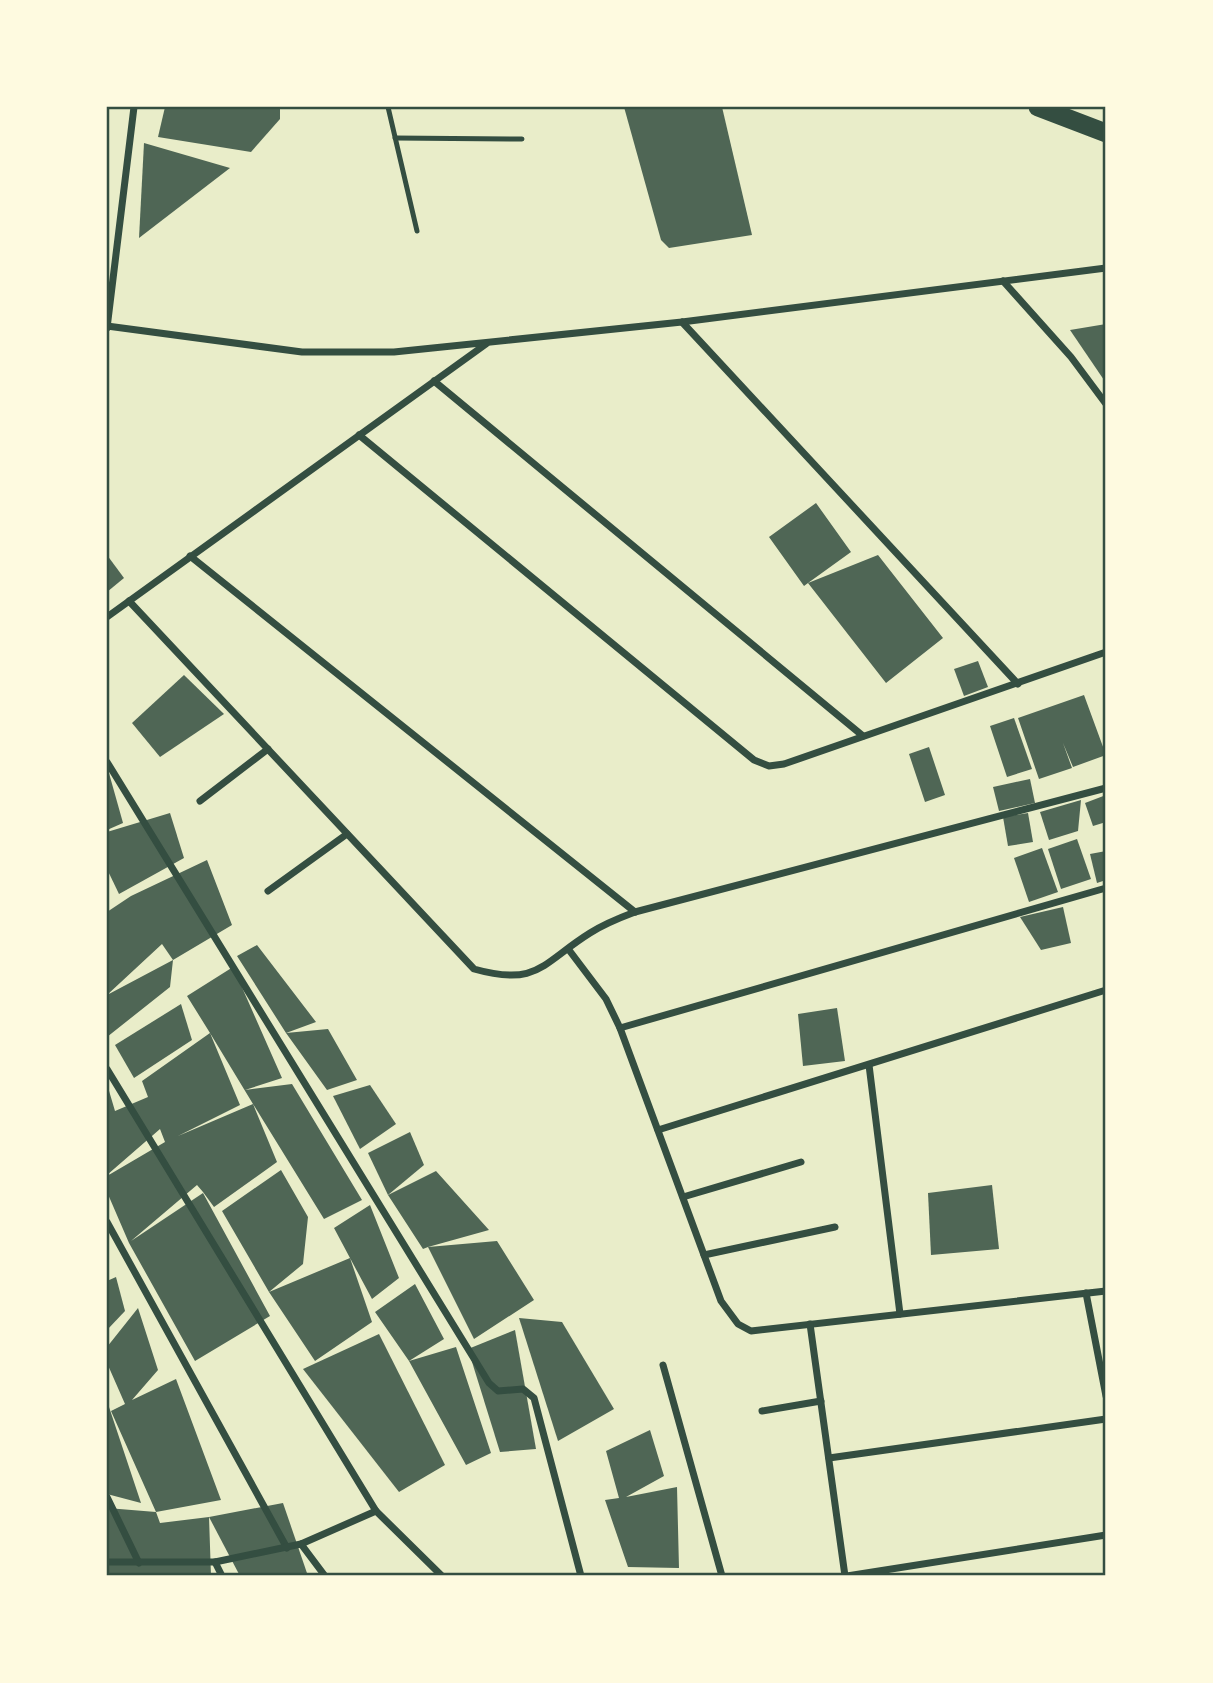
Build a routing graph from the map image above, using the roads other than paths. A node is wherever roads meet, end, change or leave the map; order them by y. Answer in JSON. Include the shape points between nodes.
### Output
{"nodes":[{"id":1,"x":134,"y":107,"type":"edge"},
{"id":2,"x":388,"y":107,"type":"edge"},
{"id":3,"x":1038,"y":107,"type":"edge"},
{"id":4,"x":1106,"y":133,"type":"edge"},
{"id":5,"x":395,"y":138,"type":"junction"},
{"id":6,"x":522,"y":139,"type":"dead end"},
{"id":7,"x":417,"y":232,"type":"dead end"},
{"id":8,"x":1106,"y":268,"type":"edge"},
{"id":9,"x":1003,"y":281,"type":"junction"},
{"id":10,"x":682,"y":322,"type":"junction"},
{"id":11,"x":107,"y":327,"type":"edge"},
{"id":12,"x":486,"y":344,"type":"junction"},
{"id":13,"x":435,"y":381,"type":"junction"},
{"id":14,"x":1106,"y":404,"type":"edge"},
{"id":15,"x":359,"y":435,"type":"junction"},
{"id":16,"x":190,"y":556,"type":"junction"},
{"id":17,"x":129,"y":601,"type":"junction"},
{"id":18,"x":107,"y":617,"type":"edge"},
{"id":19,"x":1106,"y":652,"type":"edge"},
{"id":20,"x":1018,"y":684,"type":"junction"},
{"id":21,"x":863,"y":736,"type":"junction"},
{"id":22,"x":268,"y":749,"type":"junction"},
{"id":23,"x":107,"y":762,"type":"edge"},
{"id":24,"x":1106,"y":788,"type":"edge"},
{"id":25,"x":200,"y":801,"type":"dead end"},
{"id":26,"x":347,"y":834,"type":"junction"},
{"id":27,"x":1106,"y":888,"type":"edge"},
{"id":28,"x":268,"y":891,"type":"dead end"},
{"id":29,"x":635,"y":912,"type":"junction"},
{"id":30,"x":569,"y":950,"type":"junction"},
{"id":31,"x":1106,"y":990,"type":"edge"},
{"id":32,"x":620,"y":1028,"type":"junction"},
{"id":33,"x":869,"y":1065,"type":"junction"},
{"id":34,"x":107,"y":1069,"type":"edge"},
{"id":35,"x":658,"y":1130,"type":"junction"},
{"id":36,"x":801,"y":1162,"type":"dead end"},
{"id":37,"x":683,"y":1197,"type":"junction"},
{"id":38,"x":107,"y":1222,"type":"edge"},
{"id":39,"x":835,"y":1227,"type":"dead end"},
{"id":40,"x":705,"y":1255,"type":"junction"},
{"id":41,"x":1106,"y":1291,"type":"edge"},
{"id":42,"x":1086,"y":1293,"type":"junction"},
{"id":43,"x":900,"y":1314,"type":"junction"},
{"id":44,"x":810,"y":1324,"type":"junction"},
{"id":45,"x":663,"y":1365,"type":"dead end"},
{"id":46,"x":1106,"y":1396,"type":"edge"},
{"id":47,"x":821,"y":1401,"type":"junction"},
{"id":48,"x":762,"y":1411,"type":"dead end"},
{"id":49,"x":1106,"y":1419,"type":"edge"},
{"id":50,"x":829,"y":1458,"type":"junction"},
{"id":51,"x":107,"y":1497,"type":"edge"},
{"id":52,"x":376,"y":1511,"type":"junction"},
{"id":53,"x":1106,"y":1535,"type":"edge"},
{"id":54,"x":301,"y":1544,"type":"junction"},
{"id":55,"x":287,"y":1548,"type":"junction"},
{"id":56,"x":107,"y":1562,"type":"edge"},
{"id":57,"x":215,"y":1562,"type":"junction"},
{"id":58,"x":139,"y":1563,"type":"junction"},
{"id":59,"x":222,"y":1576,"type":"edge"},
{"id":60,"x":325,"y":1576,"type":"edge"},
{"id":61,"x":442,"y":1576,"type":"edge"},
{"id":62,"x":582,"y":1576,"type":"edge"},
{"id":63,"x":722,"y":1576,"type":"edge"},
{"id":64,"x":846,"y":1576,"type":"edge"}],
"edges":[{"from":1,"to":11,"type":"street"},
{"from":2,"to":5,"type":"lane"},
{"from":3,"to":4,"type":"highway"},
{"from":5,"to":6,"type":"lane"},
{"from":5,"to":7,"type":"lane"},
{"from":8,"to":9,"type":"street"},
{"from":9,"to":10,"type":"street"},
{"from":9,"to":14,"type":"street"},
{"from":10,"to":12,"type":"street"},
{"from":10,"to":20,"type":"street"},
{"from":11,"to":12,"type":"street","via":[[302,352],[394,352]]},
{"from":12,"to":13,"type":"street"},
{"from":13,"to":15,"type":"street"},
{"from":13,"to":21,"type":"street"},
{"from":15,"to":16,"type":"street"},
{"from":15,"to":21,"type":"street","via":[[754,760],[769,766],[784,764]]},
{"from":16,"to":17,"type":"street"},
{"from":16,"to":29,"type":"street"},
{"from":17,"to":18,"type":"street"},
{"from":17,"to":22,"type":"street"},
{"from":19,"to":20,"type":"street"},
{"from":20,"to":21,"type":"street"},
{"from":22,"to":25,"type":"street"},
{"from":22,"to":26,"type":"street"},
{"from":23,"to":62,"type":"street","via":[[489,1383],[498,1391],[523,1390],[534,1398]]},
{"from":24,"to":29,"type":"street"},
{"from":26,"to":28,"type":"street"},
{"from":26,"to":30,"type":"street","via":[[474,969],[499,976],[525,975],[549,966]]},
{"from":27,"to":32,"type":"street"},
{"from":29,"to":30,"type":"street","via":[[611,921]]},
{"from":30,"to":32,"type":"street","via":[[606,999]]},
{"from":31,"to":33,"type":"street"},
{"from":32,"to":35,"type":"street"},
{"from":33,"to":35,"type":"street"},
{"from":33,"to":43,"type":"street"},
{"from":34,"to":52,"type":"street"},
{"from":35,"to":37,"type":"street"},
{"from":36,"to":37,"type":"street"},
{"from":37,"to":40,"type":"street"},
{"from":38,"to":55,"type":"street"},
{"from":39,"to":40,"type":"street"},
{"from":40,"to":44,"type":"street","via":[[728,1314],[738,1325],[751,1331]]},
{"from":41,"to":42,"type":"street"},
{"from":42,"to":43,"type":"street"},
{"from":42,"to":46,"type":"street"},
{"from":43,"to":44,"type":"street"},
{"from":44,"to":47,"type":"street"},
{"from":45,"to":63,"type":"street"},
{"from":47,"to":48,"type":"street"},
{"from":47,"to":50,"type":"street"},
{"from":49,"to":50,"type":"street"},
{"from":50,"to":64,"type":"street"},
{"from":51,"to":58,"type":"street"},
{"from":52,"to":54,"type":"street"},
{"from":52,"to":61,"type":"street"},
{"from":53,"to":64,"type":"street"},
{"from":54,"to":55,"type":"street"},
{"from":54,"to":60,"type":"street"},
{"from":55,"to":57,"type":"street"},
{"from":56,"to":58,"type":"street"},
{"from":57,"to":58,"type":"street"},
{"from":57,"to":59,"type":"street"}]}
